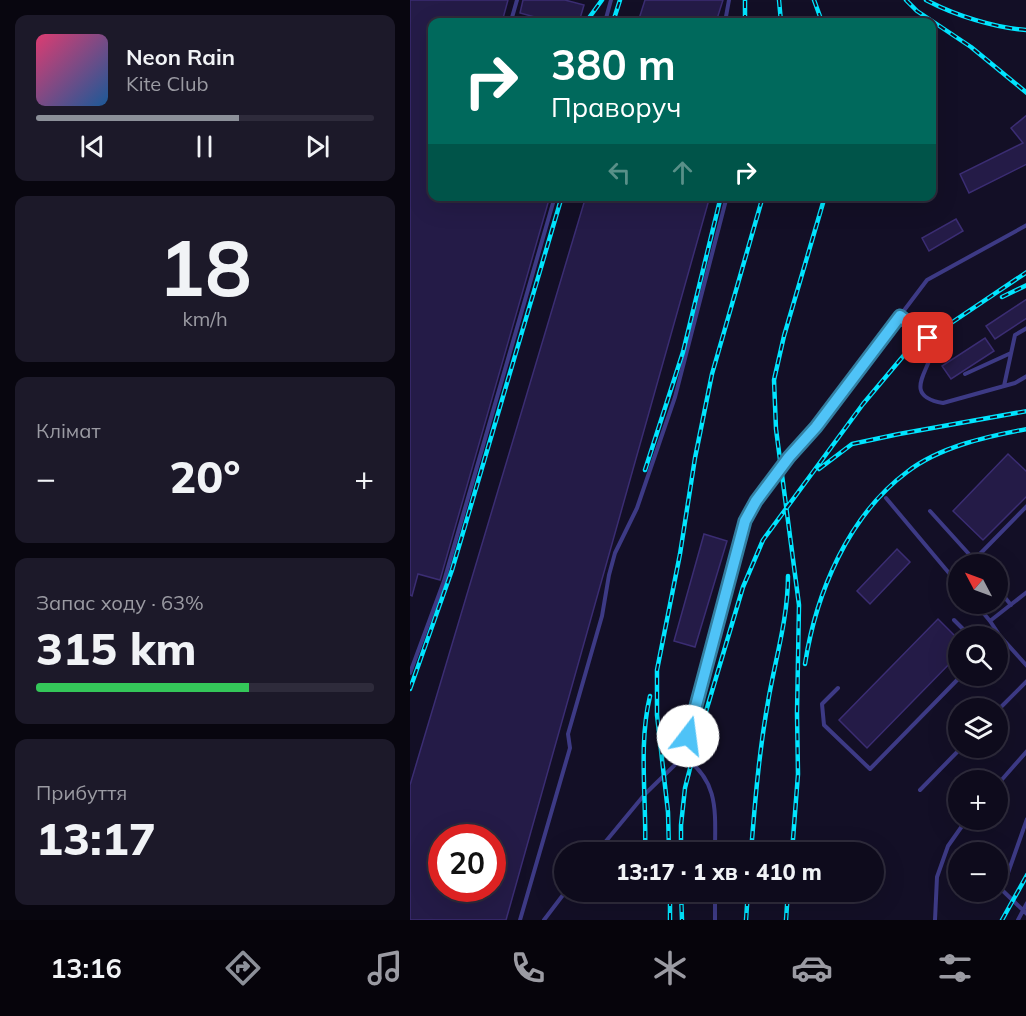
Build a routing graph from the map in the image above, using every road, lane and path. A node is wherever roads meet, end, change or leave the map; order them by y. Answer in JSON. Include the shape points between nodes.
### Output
{"nodes":[{"id":1,"x":517,"y":0,"type":"edge"},
{"id":2,"x":610,"y":0,"type":"edge"},
{"id":3,"x":729,"y":0,"type":"edge"},
{"id":4,"x":512,"y":18,"type":"edge"},
{"id":5,"x":606,"y":18,"type":"edge"},
{"id":6,"x":726,"y":18,"type":"edge"},
{"id":7,"x":554,"y":201,"type":"edge"},
{"id":8,"x":726,"y":201,"type":"edge"},
{"id":9,"x":1026,"y":225,"type":"edge"},
{"id":10,"x":900,"y":316,"type":"junction"},
{"id":11,"x":1026,"y":328,"type":"edge"},
{"id":12,"x":1012,"y":353,"type":"junction"},
{"id":13,"x":965,"y":374,"type":"dead end"},
{"id":14,"x":1026,"y":376,"type":"edge"},
{"id":15,"x":1004,"y":386,"type":"junction"},
{"id":16,"x":886,"y":498,"type":"dead end"},
{"id":17,"x":1026,"y":506,"type":"edge"},
{"id":18,"x":930,"y":511,"type":"dead end"},
{"id":19,"x":969,"y":554,"type":"edge"},
{"id":20,"x":983,"y":554,"type":"edge"},
{"id":21,"x":948,"y":572,"type":"edge"},
{"id":22,"x":1026,"y":592,"type":"edge"},
{"id":23,"x":1008,"y":601,"type":"edge"},
{"id":24,"x":1011,"y":605,"type":"junction"},
{"id":25,"x":984,"y":614,"type":"edge"},
{"id":26,"x":954,"y":620,"type":"dead end"},
{"id":27,"x":990,"y":621,"type":"junction"},
{"id":28,"x":960,"y":626,"type":"edge"},
{"id":29,"x":993,"y":626,"type":"edge"},
{"id":30,"x":1008,"y":647,"type":"edge"},
{"id":31,"x":1026,"y":666,"type":"edge"},
{"id":32,"x":410,"y":673,"type":"edge"},
{"id":33,"x":1026,"y":681,"type":"edge"},
{"id":34,"x":951,"y":686,"type":"edge"},
{"id":35,"x":838,"y":688,"type":"dead end"},
{"id":36,"x":1008,"y":700,"type":"edge"},
{"id":37,"x":1026,"y":751,"type":"edge"},
{"id":38,"x":683,"y":758,"type":"junction"},
{"id":39,"x":951,"y":758,"type":"edge"},
{"id":40,"x":1008,"y":772,"type":"edge"},
{"id":41,"x":920,"y":790,"type":"dead end"},
{"id":42,"x":1026,"y":819,"type":"edge"},
{"id":43,"x":959,"y":830,"type":"edge"},
{"id":44,"x":605,"y":842,"type":"edge"},
{"id":45,"x":715,"y":842,"type":"edge"},
{"id":46,"x":558,"y":902,"type":"edge"},
{"id":47,"x":715,"y":902,"type":"edge"},
{"id":48,"x":1026,"y":903,"type":"edge"},
{"id":49,"x":1025,"y":912,"type":"edge"},
{"id":50,"x":520,"y":920,"type":"edge"},
{"id":51,"x":544,"y":920,"type":"edge"},
{"id":52,"x":715,"y":920,"type":"edge"},
{"id":53,"x":935,"y":920,"type":"edge"},
{"id":54,"x":1018,"y":920,"type":"edge"}],
"edges":[{"from":1,"to":4,"type":"lane"},
{"from":2,"to":5,"type":"lane"},
{"from":3,"to":6,"type":"lane"},
{"from":7,"to":32,"type":"lane","via":[[444,581]]},
{"from":8,"to":50,"type":"lane","via":[[675,397],[609,575],[602,616],[568,734],[570,748]]},
{"from":9,"to":10,"type":"lane","via":[[927,280]]},
{"from":10,"to":15,"type":"lane","via":[[931,344],[932,352],[920,383],[923,394],[932,401],[943,403]]},
{"from":10,"to":38,"type":"lane","bridge":true,"via":[[789,457],[745,521]]},
{"from":11,"to":12,"type":"lane","via":[[1015,335]]},
{"from":12,"to":13,"type":"lane"},
{"from":12,"to":15,"type":"lane"},
{"from":14,"to":15,"type":"lane"},
{"from":16,"to":21,"type":"lane"},
{"from":17,"to":20,"type":"lane"},
{"from":18,"to":19,"type":"lane"},
{"from":22,"to":24,"type":"lane"},
{"from":23,"to":24,"type":"lane"},
{"from":24,"to":27,"type":"lane"},
{"from":25,"to":27,"type":"lane"},
{"from":26,"to":28,"type":"lane"},
{"from":27,"to":29,"type":"lane"},
{"from":30,"to":31,"type":"lane"},
{"from":33,"to":36,"type":"lane"},
{"from":34,"to":35,"type":"lane","via":[[870,769],[824,725],[822,704]]},
{"from":37,"to":40,"type":"lane"},
{"from":38,"to":44,"type":"lane","via":[[645,794]]},
{"from":38,"to":45,"type":"lane","via":[[703,775],[711,789]]},
{"from":39,"to":41,"type":"lane"},
{"from":42,"to":49,"type":"lane","via":[[1002,890]]},
{"from":43,"to":53,"type":"lane","via":[[948,846],[937,877]]},
{"from":46,"to":51,"type":"lane"},
{"from":47,"to":52,"type":"lane"},
{"from":48,"to":49,"type":"lane"},
{"from":49,"to":54,"type":"lane"}]}
